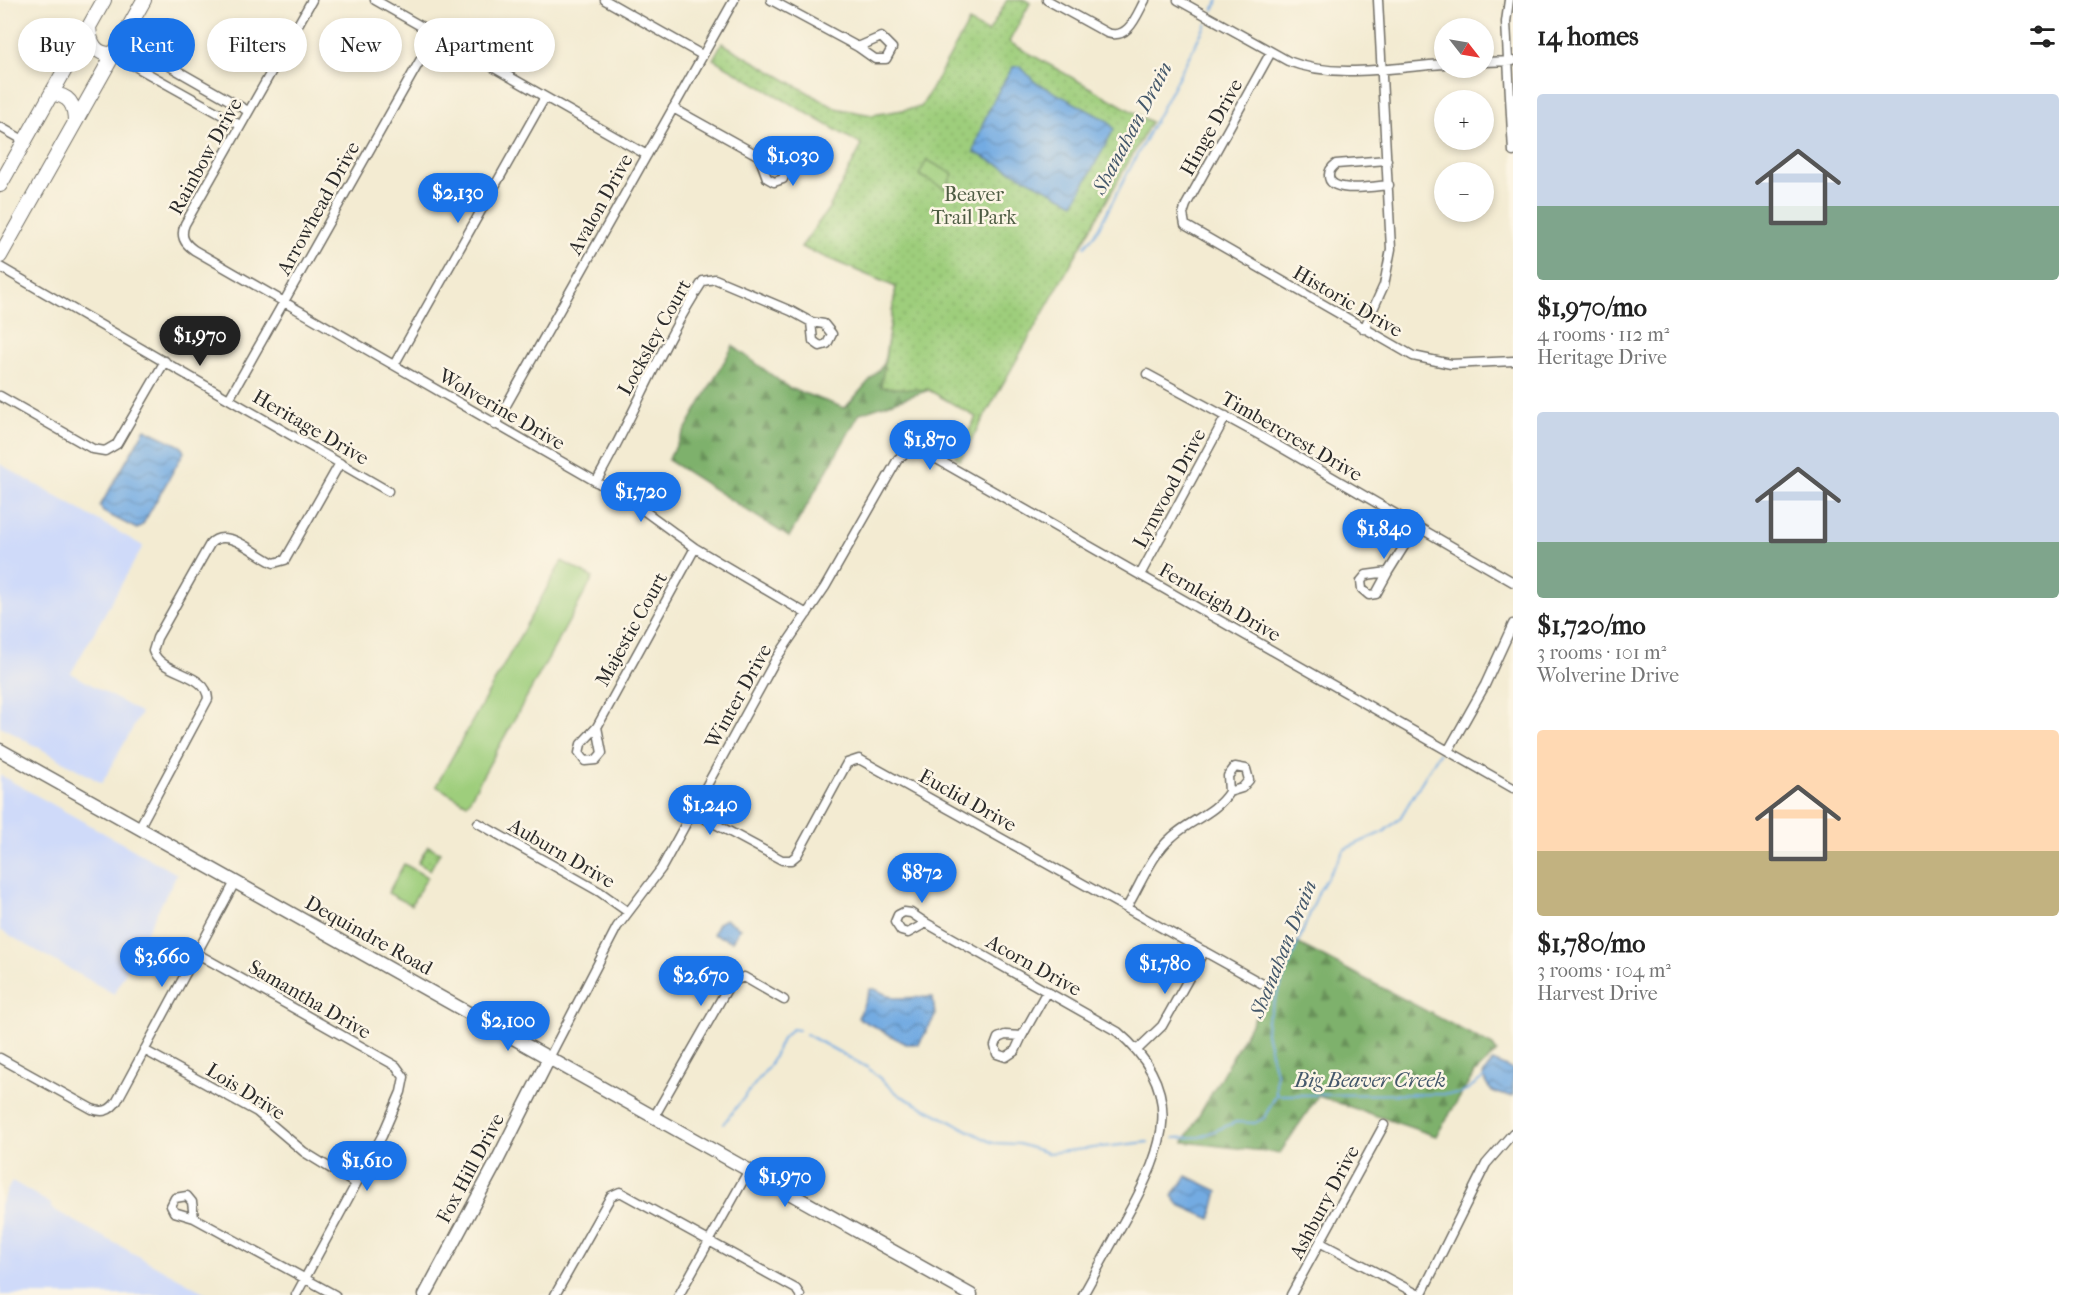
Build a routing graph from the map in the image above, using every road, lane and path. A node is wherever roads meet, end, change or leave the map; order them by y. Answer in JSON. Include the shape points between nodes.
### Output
{"nodes":[{"id":1,"x":104,"y":0,"type":"edge"},
{"id":2,"x":144,"y":0,"type":"edge"},
{"id":3,"x":312,"y":0,"type":"edge"},
{"id":4,"x":375,"y":0,"type":"edge"},
{"id":5,"x":605,"y":0,"type":"edge"},
{"id":6,"x":734,"y":0,"type":"edge"},
{"id":7,"x":771,"y":0,"type":"edge"},
{"id":8,"x":1047,"y":0,"type":"edge"},
{"id":9,"x":1145,"y":0,"type":"edge"},
{"id":10,"x":1178,"y":0,"type":"edge"},
{"id":11,"x":1378,"y":0,"type":"edge"},
{"id":12,"x":1509,"y":0,"type":"edge"},
{"id":13,"x":94,"y":18,"type":"edge"},
{"id":14,"x":134,"y":18,"type":"edge"},
{"id":15,"x":414,"y":22,"type":"edge"},
{"id":16,"x":858,"y":47,"type":"dead end"},
{"id":17,"x":1271,"y":52,"type":"junction"},
{"id":18,"x":702,"y":55,"type":"junction"},
{"id":19,"x":1510,"y":61,"type":"edge"},
{"id":20,"x":1494,"y":62,"type":"edge"},
{"id":21,"x":108,"y":63,"type":"edge"},
{"id":22,"x":1434,"y":65,"type":"edge"},
{"id":23,"x":1382,"y":68,"type":"junction"},
{"id":24,"x":414,"y":71,"type":"edge"},
{"id":25,"x":64,"y":72,"type":"edge"},
{"id":26,"x":146,"y":72,"type":"edge"},
{"id":27,"x":174,"y":72,"type":"edge"},
{"id":28,"x":181,"y":72,"type":"edge"},
{"id":29,"x":501,"y":72,"type":"edge"},
{"id":30,"x":168,"y":84,"type":"junction"},
{"id":31,"x":52,"y":94,"type":"junction"},
{"id":32,"x":545,"y":97,"type":"junction"},
{"id":33,"x":673,"y":108,"type":"junction"},
{"id":34,"x":248,"y":111,"type":"junction"},
{"id":35,"x":75,"y":122,"type":"junction"},
{"id":36,"x":240,"y":125,"type":"junction"},
{"id":37,"x":0,"y":127,"type":"edge"},
{"id":38,"x":25,"y":141,"type":"junction"},
{"id":39,"x":1513,"y":152,"type":"edge"},
{"id":40,"x":646,"y":155,"type":"junction"},
{"id":41,"x":759,"y":156,"type":"dead end"},
{"id":42,"x":1388,"y":160,"type":"junction"},
{"id":43,"x":0,"y":185,"type":"edge"},
{"id":44,"x":1389,"y":185,"type":"junction"},
{"id":45,"x":1183,"y":219,"type":"joint"},
{"id":46,"x":182,"y":234,"type":"joint"},
{"id":47,"x":0,"y":256,"type":"edge"},
{"id":48,"x":0,"y":267,"type":"edge"},
{"id":49,"x":284,"y":302,"type":"junction"},
{"id":50,"x":811,"y":322,"type":"dead end"},
{"id":51,"x":1364,"y":329,"type":"junction"},
{"id":52,"x":1513,"y":361,"type":"edge"},
{"id":53,"x":165,"y":362,"type":"junction"},
{"id":54,"x":394,"y":365,"type":"junction"},
{"id":55,"x":1147,"y":374,"type":"dead end"},
{"id":56,"x":0,"y":396,"type":"edge"},
{"id":57,"x":229,"y":399,"type":"junction"},
{"id":58,"x":1226,"y":416,"type":"junction"},
{"id":59,"x":495,"y":425,"type":"junction"},
{"id":60,"x":910,"y":449,"type":"joint"},
{"id":61,"x":340,"y":463,"type":"junction"},
{"id":62,"x":596,"y":482,"type":"junction"},
{"id":63,"x":388,"y":490,"type":"dead end"},
{"id":64,"x":1416,"y":527,"type":"junction"},
{"id":65,"x":695,"y":548,"type":"junction"},
{"id":66,"x":1388,"y":572,"type":"dead end"},
{"id":67,"x":1140,"y":575,"type":"junction"},
{"id":68,"x":1513,"y":582,"type":"edge"},
{"id":69,"x":807,"y":614,"type":"junction"},
{"id":70,"x":1513,"y":624,"type":"edge"},
{"id":71,"x":597,"y":727,"type":"dead end"},
{"id":72,"x":0,"y":750,"type":"edge"},
{"id":73,"x":1448,"y":751,"type":"junction"},
{"id":74,"x":1513,"y":788,"type":"edge"},
{"id":75,"x":1229,"y":792,"type":"dead end"},
{"id":76,"x":693,"y":812,"type":"junction"},
{"id":77,"x":478,"y":824,"type":"dead end"},
{"id":78,"x":139,"y":828,"type":"junction"},
{"id":79,"x":235,"y":882,"type":"junction"},
{"id":80,"x":1127,"y":907,"type":"junction"},
{"id":81,"x":628,"y":912,"type":"junction"},
{"id":82,"x":926,"y":923,"type":"dead end"},
{"id":83,"x":1204,"y":951,"type":"junction"},
{"id":84,"x":196,"y":953,"type":"junction"},
{"id":85,"x":1268,"y":987,"type":"dead end"},
{"id":86,"x":1047,"y":991,"type":"junction"},
{"id":87,"x":784,"y":1000,"type":"dead end"},
{"id":88,"x":1022,"y":1036,"type":"dead end"},
{"id":89,"x":144,"y":1050,"type":"junction"},
{"id":90,"x":1137,"y":1050,"type":"junction"},
{"id":91,"x":0,"y":1058,"type":"edge"},
{"id":92,"x":549,"y":1058,"type":"junction"},
{"id":93,"x":654,"y":1117,"type":"junction"},
{"id":94,"x":1384,"y":1125,"type":"dead end"},
{"id":95,"x":1513,"y":1133,"type":"edge"},
{"id":96,"x":749,"y":1170,"type":"junction"},
{"id":97,"x":356,"y":1184,"type":"junction"},
{"id":98,"x":194,"y":1218,"type":"dead end"},
{"id":99,"x":710,"y":1241,"type":"junction"},
{"id":100,"x":1321,"y":1243,"type":"junction"},
{"id":101,"x":305,"y":1279,"type":"junction"},
{"id":102,"x":296,"y":1295,"type":"edge"},
{"id":103,"x":335,"y":1295,"type":"edge"},
{"id":104,"x":425,"y":1295,"type":"edge"},
{"id":105,"x":555,"y":1295,"type":"edge"},
{"id":106,"x":680,"y":1295,"type":"edge"},
{"id":107,"x":800,"y":1295,"type":"edge"},
{"id":108,"x":970,"y":1295,"type":"edge"},
{"id":109,"x":1083,"y":1295,"type":"edge"},
{"id":110,"x":1291,"y":1295,"type":"edge"},
{"id":111,"x":1420,"y":1295,"type":"edge"}],
"edges":[{"from":1,"to":13,"type":"main road"},
{"from":2,"to":14,"type":"main road"},
{"from":3,"to":34,"type":"street","name":"Rainbow Drive"},
{"from":4,"to":15,"type":"street"},
{"from":5,"to":18,"type":"street"},
{"from":6,"to":18,"type":"street","name":"Avalon Drive"},
{"from":7,"to":16,"type":"street"},
{"from":8,"to":9,"type":"street","via":[[1117,35],[1130,27]]},
{"from":10,"to":17,"type":"street"},
{"from":11,"to":23,"type":"street"},
{"from":12,"to":19,"type":"street","via":[[1506,22]]},
{"from":17,"to":23,"type":"street","via":[[1318,70]]},
{"from":17,"to":45,"type":"street","name":"Hinge Drive","via":[[1186,205]]},
{"from":18,"to":33,"type":"street","name":"Avalon Drive"},
{"from":19,"to":20,"type":"street"},
{"from":19,"to":39,"type":"street"},
{"from":21,"to":35,"type":"main road"},
{"from":22,"to":23,"type":"street"},
{"from":23,"to":42,"type":"street"},
{"from":24,"to":49,"type":"street","name":"Arrowhead Drive"},
{"from":25,"to":31,"type":"main road"},
{"from":26,"to":30,"type":"street"},
{"from":27,"to":30,"type":"street"},
{"from":28,"to":34,"type":"street"},
{"from":29,"to":32,"type":"street"},
{"from":30,"to":36,"type":"street"},
{"from":31,"to":35,"type":"main road","via":[[64,96],[72,103]]},
{"from":31,"to":38,"type":"main road"},
{"from":32,"to":40,"type":"street"},
{"from":32,"to":54,"type":"street"},
{"from":33,"to":40,"type":"street","name":"Avalon Drive"},
{"from":33,"to":41,"type":"street"},
{"from":34,"to":36,"type":"street","name":"Rainbow Drive"},
{"from":35,"to":47,"type":"main road"},
{"from":36,"to":46,"type":"street","name":"Rainbow Drive"},
{"from":37,"to":38,"type":"street"},
{"from":38,"to":43,"type":"main road"},
{"from":40,"to":59,"type":"street","name":"Avalon Drive"},
{"from":42,"to":44,"type":"street"},
{"from":42,"to":44,"type":"street","via":[[1336,164],[1329,176],[1338,187]]},
{"from":44,"to":51,"type":"street","via":[[1390,260],[1380,298]]},
{"from":45,"to":51,"type":"street","name":"Historic Drive","via":[[1194,232]]},
{"from":46,"to":49,"type":"street","name":"Wolverine Drive","via":[[184,242],[194,250]]},
{"from":48,"to":53,"type":"street","name":"Heritage Drive"},
{"from":49,"to":54,"type":"street","name":"Wolverine Drive"},
{"from":49,"to":57,"type":"street","name":"Arrowhead Drive"},
{"from":50,"to":62,"type":"street","name":"Locksley Court","via":[[715,279],[703,281],[640,392],[625,431]]},
{"from":51,"to":52,"type":"street","name":"Historic Drive","via":[[1430,361]]},
{"from":53,"to":56,"type":"street","via":[[121,438],[105,451],[93,449]]},
{"from":53,"to":57,"type":"street","name":"Heritage Drive"},
{"from":54,"to":59,"type":"street","name":"Wolverine Drive"},
{"from":55,"to":58,"type":"street","name":"Timbercrest Drive"},
{"from":57,"to":61,"type":"street","name":"Heritage Drive"},
{"from":58,"to":64,"type":"street","name":"Timbercrest Drive"},
{"from":58,"to":67,"type":"street","name":"Lynwood Drive"},
{"from":59,"to":62,"type":"street","name":"Wolverine Drive"},
{"from":60,"to":67,"type":"street","name":"Fernleigh Drive","via":[[921,450]]},
{"from":60,"to":69,"type":"street","name":"Winter Drive","via":[[898,459]]},
{"from":61,"to":63,"type":"street","name":"Heritage Drive"},
{"from":61,"to":78,"type":"street","via":[[285,560],[274,562],[227,538],[216,538],[157,638],[153,651],[157,659],[201,685],[208,692],[208,699]]},
{"from":62,"to":65,"type":"street","name":"Wolverine Drive","via":[[649,512]]},
{"from":64,"to":66,"type":"street"},
{"from":64,"to":68,"type":"street","name":"Timbercrest Drive"},
{"from":65,"to":69,"type":"street","name":"Wolverine Drive"},
{"from":65,"to":71,"type":"street","name":"Majestic Court"},
{"from":67,"to":73,"type":"street","name":"Fernleigh Drive"},
{"from":69,"to":76,"type":"street","name":"Winter Drive","via":[[776,659]]},
{"from":70,"to":73,"type":"street"},
{"from":72,"to":78,"type":"main road","name":"Dequindre Road"},
{"from":73,"to":74,"type":"street","name":"Fernleigh Drive"},
{"from":75,"to":80,"type":"street","via":[[1217,806],[1163,846]]},
{"from":76,"to":80,"type":"street","name":"Euclid Drive","via":[[782,860],[790,860],[797,855],[847,763],[859,759]]},
{"from":76,"to":81,"type":"street","name":"Winter Drive","via":[[656,878]]},
{"from":77,"to":81,"type":"street","name":"Auburn Drive","via":[[600,892]]},
{"from":78,"to":79,"type":"main road","name":"Dequindre Road"},
{"from":79,"to":84,"type":"street"},
{"from":79,"to":92,"type":"main road","name":"Dequindre Road"},
{"from":80,"to":83,"type":"street","name":"Euclid Drive"},
{"from":81,"to":92,"type":"street","name":"Winter Drive","via":[[605,948]]},
{"from":82,"to":86,"type":"street","name":"Acorn Drive"},
{"from":83,"to":85,"type":"street","name":"Euclid Drive"},
{"from":83,"to":90,"type":"street","via":[[1162,1026]]},
{"from":84,"to":89,"type":"street"},
{"from":84,"to":97,"type":"street","name":"Samantha Drive","via":[[396,1065],[404,1077],[392,1117]]},
{"from":86,"to":88,"type":"street"},
{"from":86,"to":90,"type":"street","name":"Acorn Drive","via":[[1118,1032]]},
{"from":87,"to":93,"type":"street","via":[[744,977],[730,982]]},
{"from":89,"to":91,"type":"street","via":[[117,1101],[105,1111],[86,1106]]},
{"from":89,"to":97,"type":"street","name":"Lois Drive","via":[[257,1112],[304,1152]]},
{"from":90,"to":109,"type":"street","name":"Acorn Drive","via":[[1158,1090],[1163,1115],[1160,1144],[1148,1178]]},
{"from":92,"to":93,"type":"main road","name":"Dequindre Road"},
{"from":92,"to":104,"type":"main road","name":"Fox Hill Drive"},
{"from":93,"to":96,"type":"main road","name":"Dequindre Road"},
{"from":94,"to":100,"type":"street","name":"Ashbury Drive"},
{"from":95,"to":111,"type":"street","via":[[1486,1164]]},
{"from":96,"to":99,"type":"street"},
{"from":96,"to":108,"type":"main road","name":"Dequindre Road"},
{"from":97,"to":101,"type":"street"},
{"from":98,"to":101,"type":"street"},
{"from":99,"to":105,"type":"street","via":[[617,1192],[608,1201]]},
{"from":99,"to":106,"type":"street"},
{"from":99,"to":107,"type":"street","via":[[796,1289]]},
{"from":100,"to":110,"type":"street","name":"Ashbury Drive"},
{"from":100,"to":111,"type":"street"},
{"from":101,"to":102,"type":"street"},
{"from":101,"to":103,"type":"street"}]}
